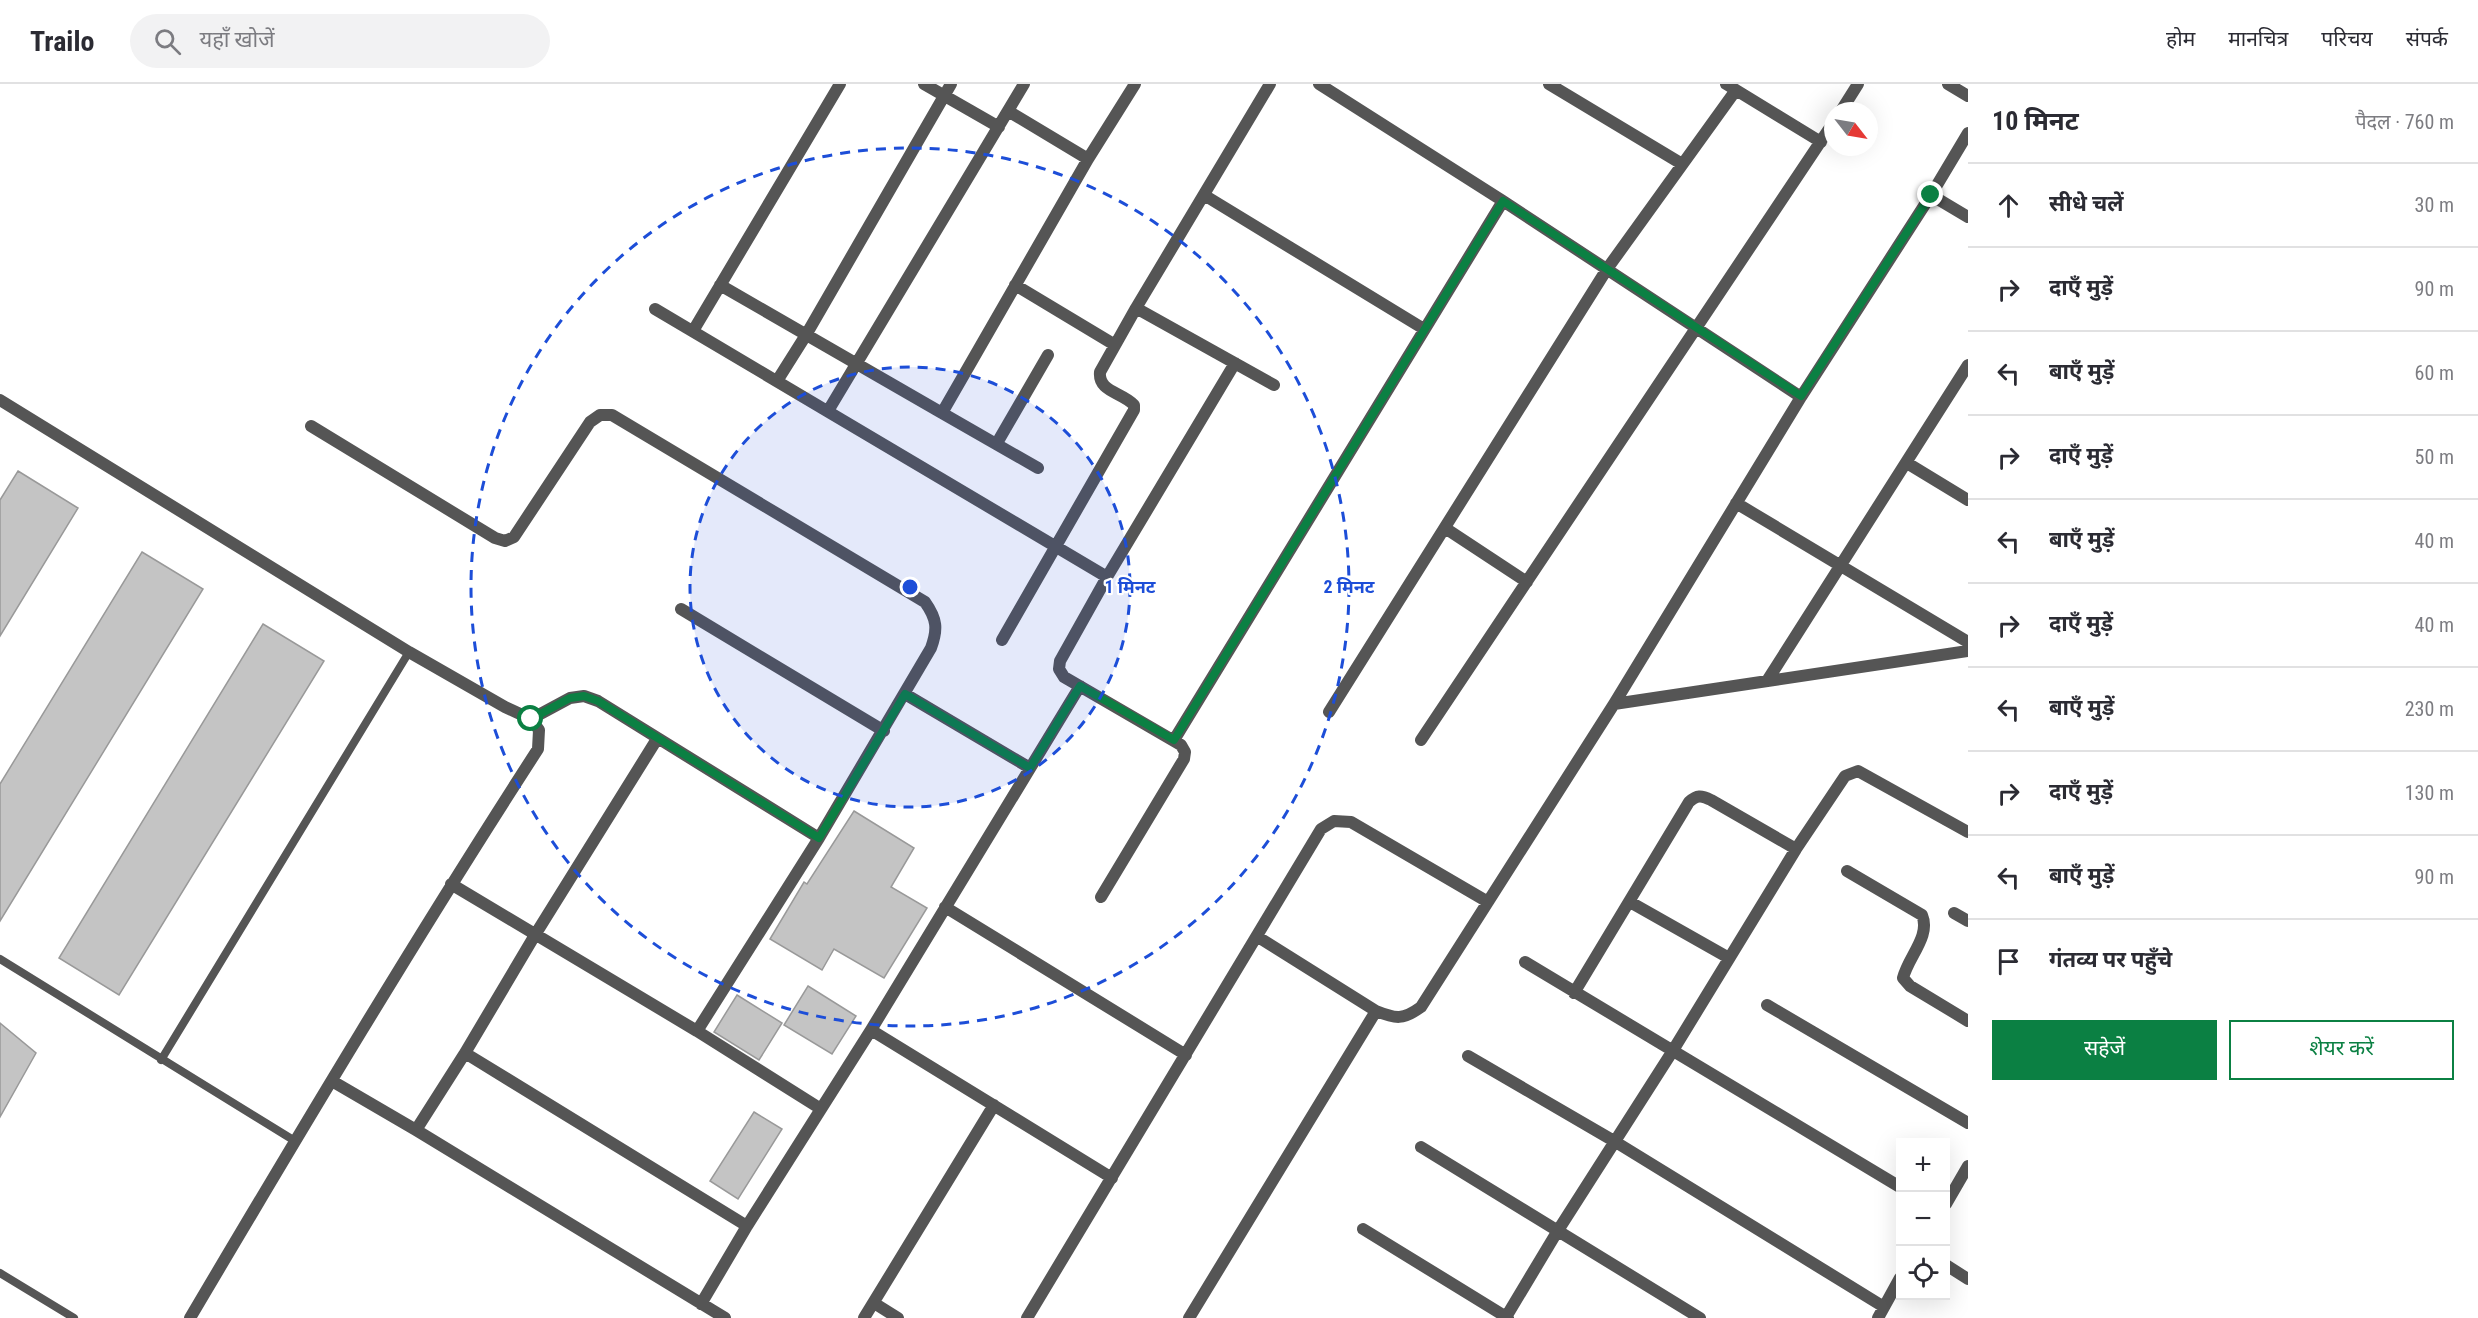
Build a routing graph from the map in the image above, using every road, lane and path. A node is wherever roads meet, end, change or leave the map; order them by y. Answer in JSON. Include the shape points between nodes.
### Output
{"nodes":[{"id":1,"x":840,"y":84,"type":"edge"},
{"id":2,"x":924,"y":84,"type":"edge"},
{"id":3,"x":951,"y":84,"type":"edge"},
{"id":4,"x":1024,"y":84,"type":"edge"},
{"id":5,"x":1135,"y":84,"type":"edge"},
{"id":6,"x":1270,"y":84,"type":"edge"},
{"id":7,"x":1319,"y":84,"type":"edge"},
{"id":8,"x":1549,"y":84,"type":"edge"},
{"id":9,"x":1858,"y":84,"type":"edge"},
{"id":10,"x":1948,"y":84,"type":"edge"},
{"id":11,"x":1731,"y":87,"type":"edge"},
{"id":12,"x":944,"y":96,"type":"junction"},
{"id":13,"x":1968,"y":96,"type":"edge"},
{"id":14,"x":1847,"y":102,"type":"edge"},
{"id":15,"x":1008,"y":111,"type":"junction"},
{"id":16,"x":999,"y":127,"type":"junction"},
{"id":17,"x":1968,"y":133,"type":"edge"},
{"id":18,"x":1824,"y":137,"type":"edge"},
{"id":19,"x":1821,"y":142,"type":"junction"},
{"id":20,"x":1088,"y":159,"type":"junction"},
{"id":21,"x":1682,"y":164,"type":"junction"},
{"id":22,"x":1204,"y":195,"type":"junction"},
{"id":23,"x":1931,"y":195,"type":"junction"},
{"id":24,"x":1503,"y":201,"type":"junction"},
{"id":25,"x":1968,"y":217,"type":"edge"},
{"id":26,"x":1607,"y":269,"type":"junction"},
{"id":27,"x":720,"y":285,"type":"junction"},
{"id":28,"x":1016,"y":285,"type":"junction"},
{"id":29,"x":1136,"y":308,"type":"junction"},
{"id":30,"x":656,"y":309,"type":"dead end"},
{"id":31,"x":1424,"y":329,"type":"junction"},
{"id":32,"x":1697,"y":329,"type":"junction"},
{"id":33,"x":693,"y":331,"type":"junction"},
{"id":34,"x":806,"y":334,"type":"junction"},
{"id":35,"x":1115,"y":345,"type":"junction"},
{"id":36,"x":1048,"y":355,"type":"dead end"},
{"id":37,"x":1235,"y":363,"type":"junction"},
{"id":38,"x":856,"y":364,"type":"junction"},
{"id":39,"x":1967,"y":370,"type":"edge"},
{"id":40,"x":777,"y":381,"type":"junction"},
{"id":41,"x":1274,"y":385,"type":"dead end"},
{"id":42,"x":1801,"y":396,"type":"junction"},
{"id":43,"x":0,"y":400,"type":"edge"},
{"id":44,"x":828,"y":411,"type":"junction"},
{"id":45,"x":942,"y":413,"type":"junction"},
{"id":46,"x":310,"y":426,"type":"dead end"},
{"id":47,"x":997,"y":443,"type":"junction"},
{"id":48,"x":1907,"y":463,"type":"junction"},
{"id":49,"x":1038,"y":468,"type":"dead end"},
{"id":50,"x":1968,"y":500,"type":"edge"},
{"id":51,"x":1736,"y":503,"type":"junction"},
{"id":52,"x":1445,"y":528,"type":"junction"},
{"id":53,"x":1056,"y":547,"type":"junction"},
{"id":54,"x":1841,"y":566,"type":"junction"},
{"id":55,"x":1107,"y":577,"type":"junction"},
{"id":56,"x":1527,"y":582,"type":"junction"},
{"id":57,"x":681,"y":609,"type":"dead end"},
{"id":58,"x":1002,"y":640,"type":"dead end"},
{"id":59,"x":1968,"y":642,"type":"edge"},
{"id":60,"x":1968,"y":651,"type":"edge"},
{"id":61,"x":409,"y":652,"type":"junction"},
{"id":62,"x":1767,"y":681,"type":"junction"},
{"id":63,"x":1080,"y":686,"type":"junction"},
{"id":64,"x":905,"y":694,"type":"junction"},
{"id":65,"x":1614,"y":704,"type":"junction"},
{"id":66,"x":1329,"y":712,"type":"dead end"},
{"id":67,"x":531,"y":719,"type":"junction"},
{"id":68,"x":884,"y":731,"type":"junction"},
{"id":69,"x":657,"y":739,"type":"junction"},
{"id":70,"x":1174,"y":740,"type":"junction"},
{"id":71,"x":1422,"y":740,"type":"dead end"},
{"id":72,"x":1030,"y":768,"type":"junction"},
{"id":73,"x":1968,"y":832,"type":"edge"},
{"id":74,"x":819,"y":838,"type":"junction"},
{"id":75,"x":1796,"y":849,"type":"junction"},
{"id":76,"x":1847,"y":871,"type":"dead end"},
{"id":77,"x":451,"y":884,"type":"junction"},
{"id":78,"x":1101,"y":897,"type":"dead end"},
{"id":79,"x":1488,"y":902,"type":"junction"},
{"id":80,"x":1630,"y":902,"type":"junction"},
{"id":81,"x":945,"y":907,"type":"junction"},
{"id":82,"x":1954,"y":913,"type":"dead end"},
{"id":83,"x":1968,"y":921,"type":"edge"},
{"id":84,"x":535,"y":935,"type":"junction"},
{"id":85,"x":1258,"y":937,"type":"junction"},
{"id":86,"x":1729,"y":958,"type":"junction"},
{"id":87,"x":0,"y":959,"type":"edge"},
{"id":88,"x":1525,"y":962,"type":"dead end"},
{"id":89,"x":1574,"y":993,"type":"junction"},
{"id":90,"x":1767,"y":1005,"type":"dead end"},
{"id":91,"x":1376,"y":1011,"type":"junction"},
{"id":92,"x":1968,"y":1021,"type":"edge"},
{"id":93,"x":871,"y":1030,"type":"junction"},
{"id":94,"x":697,"y":1031,"type":"junction"},
{"id":95,"x":1672,"y":1052,"type":"junction"},
{"id":96,"x":465,"y":1053,"type":"junction"},
{"id":97,"x":1186,"y":1054,"type":"junction"},
{"id":98,"x":1468,"y":1056,"type":"dead end"},
{"id":99,"x":162,"y":1060,"type":"junction"},
{"id":100,"x":332,"y":1081,"type":"junction"},
{"id":101,"x":994,"y":1105,"type":"junction"},
{"id":102,"x":821,"y":1109,"type":"junction"},
{"id":103,"x":1968,"y":1123,"type":"edge"},
{"id":104,"x":416,"y":1130,"type":"junction"},
{"id":105,"x":294,"y":1141,"type":"junction"},
{"id":106,"x":1614,"y":1141,"type":"junction"},
{"id":107,"x":1421,"y":1147,"type":"dead end"},
{"id":108,"x":1967,"y":1170,"type":"edge"},
{"id":109,"x":1112,"y":1178,"type":"junction"},
{"id":110,"x":1896,"y":1184,"type":"edge"},
{"id":111,"x":1950,"y":1198,"type":"edge"},
{"id":112,"x":747,"y":1226,"type":"junction"},
{"id":113,"x":1363,"y":1228,"type":"dead end"},
{"id":114,"x":1557,"y":1232,"type":"junction"},
{"id":115,"x":1950,"y":1268,"type":"edge"},
{"id":116,"x":0,"y":1273,"type":"edge"},
{"id":117,"x":1968,"y":1279,"type":"edge"},
{"id":118,"x":1896,"y":1285,"type":"edge"},
{"id":119,"x":874,"y":1303,"type":"junction"},
{"id":120,"x":701,"y":1304,"type":"junction"},
{"id":121,"x":1881,"y":1313,"type":"edge"},
{"id":122,"x":1507,"y":1317,"type":"edge"},
{"id":123,"x":74,"y":1318,"type":"edge"},
{"id":124,"x":190,"y":1318,"type":"edge"},
{"id":125,"x":725,"y":1318,"type":"edge"},
{"id":126,"x":864,"y":1318,"type":"edge"},
{"id":127,"x":898,"y":1318,"type":"edge"},
{"id":128,"x":1026,"y":1318,"type":"edge"},
{"id":129,"x":1188,"y":1318,"type":"edge"},
{"id":130,"x":1700,"y":1318,"type":"edge"}],
"edges":[{"from":1,"to":27,"type":"street"},
{"from":2,"to":12,"type":"street"},
{"from":3,"to":12,"type":"street"},
{"from":4,"to":15,"type":"street"},
{"from":5,"to":20,"type":"street"},
{"from":6,"to":22,"type":"street"},
{"from":7,"to":24,"type":"street"},
{"from":8,"to":21,"type":"street"},
{"from":9,"to":14,"type":"street"},
{"from":10,"to":13,"type":"street"},
{"from":11,"to":19,"type":"street"},
{"from":11,"to":21,"type":"street"},
{"from":12,"to":16,"type":"street"},
{"from":12,"to":34,"type":"street"},
{"from":15,"to":16,"type":"street"},
{"from":15,"to":20,"type":"street"},
{"from":16,"to":38,"type":"street"},
{"from":17,"to":23,"type":"street"},
{"from":18,"to":19,"type":"street"},
{"from":19,"to":32,"type":"street"},
{"from":20,"to":28,"type":"street"},
{"from":21,"to":26,"type":"street"},
{"from":22,"to":29,"type":"street"},
{"from":22,"to":31,"type":"street"},
{"from":23,"to":25,"type":"street"},
{"from":23,"to":42,"type":"street"},
{"from":24,"to":26,"type":"street"},
{"from":24,"to":31,"type":"street"},
{"from":26,"to":32,"type":"street"},
{"from":26,"to":52,"type":"street"},
{"from":27,"to":33,"type":"street"},
{"from":27,"to":34,"type":"street"},
{"from":28,"to":35,"type":"street"},
{"from":28,"to":45,"type":"street"},
{"from":29,"to":35,"type":"street"},
{"from":29,"to":37,"type":"street"},
{"from":30,"to":33,"type":"street"},
{"from":31,"to":70,"type":"street"},
{"from":32,"to":42,"type":"street"},
{"from":32,"to":56,"type":"street"},
{"from":33,"to":40,"type":"street"},
{"from":34,"to":38,"type":"street"},
{"from":34,"to":40,"type":"street"},
{"from":35,"to":53,"type":"street","via":[[1100,379],[1104,387],[1130,401],[1134,410]]},
{"from":36,"to":47,"type":"street"},
{"from":37,"to":41,"type":"street"},
{"from":37,"to":55,"type":"street"},
{"from":38,"to":44,"type":"street"},
{"from":38,"to":45,"type":"street"},
{"from":39,"to":48,"type":"street"},
{"from":40,"to":44,"type":"street"},
{"from":42,"to":51,"type":"street"},
{"from":43,"to":61,"type":"street"},
{"from":44,"to":53,"type":"street"},
{"from":45,"to":47,"type":"street"},
{"from":46,"to":64,"type":"street","via":[[505,541],[514,537],[590,422],[600,415],[612,415],[925,602],[935,616],[937,632]]},
{"from":47,"to":49,"type":"street"},
{"from":48,"to":50,"type":"street"},
{"from":48,"to":54,"type":"street"},
{"from":51,"to":54,"type":"street"},
{"from":51,"to":65,"type":"street"},
{"from":52,"to":56,"type":"street"},
{"from":52,"to":66,"type":"street"},
{"from":53,"to":55,"type":"street"},
{"from":53,"to":58,"type":"street"},
{"from":54,"to":59,"type":"street"},
{"from":54,"to":62,"type":"street"},
{"from":55,"to":63,"type":"street","via":[[1060,661],[1064,677]]},
{"from":56,"to":71,"type":"street"},
{"from":57,"to":68,"type":"street"},
{"from":60,"to":62,"type":"street"},
{"from":61,"to":67,"type":"street"},
{"from":61,"to":99,"type":"lane"},
{"from":62,"to":65,"type":"street"},
{"from":63,"to":70,"type":"street"},
{"from":63,"to":72,"type":"street"},
{"from":64,"to":68,"type":"street"},
{"from":64,"to":72,"type":"street"},
{"from":65,"to":79,"type":"street"},
{"from":67,"to":69,"type":"street","via":[[570,698],[584,696]]},
{"from":67,"to":77,"type":"street","via":[[539,730],[538,749]]},
{"from":68,"to":74,"type":"street"},
{"from":69,"to":74,"type":"street"},
{"from":69,"to":84,"type":"street"},
{"from":70,"to":78,"type":"street","via":[[1185,752],[1184,759]]},
{"from":72,"to":81,"type":"street"},
{"from":73,"to":75,"type":"street","via":[[1858,771],[1845,776]]},
{"from":74,"to":94,"type":"street"},
{"from":75,"to":80,"type":"street","via":[[1711,800],[1696,796]]},
{"from":75,"to":86,"type":"street"},
{"from":76,"to":92,"type":"street","via":[[1922,915],[1926,922],[1924,933],[1903,978]]},
{"from":77,"to":84,"type":"street"},
{"from":77,"to":100,"type":"street"},
{"from":79,"to":85,"type":"street","via":[[1351,822],[1334,820],[1321,829]]},
{"from":79,"to":91,"type":"street","via":[[1421,1007],[1408,1016],[1394,1018]]},
{"from":80,"to":86,"type":"street"},
{"from":80,"to":89,"type":"street"},
{"from":81,"to":93,"type":"street"},
{"from":81,"to":97,"type":"street"},
{"from":82,"to":83,"type":"street"},
{"from":84,"to":94,"type":"street"},
{"from":84,"to":96,"type":"street"},
{"from":85,"to":91,"type":"street"},
{"from":85,"to":97,"type":"street"},
{"from":86,"to":95,"type":"street"},
{"from":87,"to":99,"type":"lane"},
{"from":88,"to":89,"type":"street"},
{"from":89,"to":95,"type":"street"},
{"from":90,"to":103,"type":"street"},
{"from":91,"to":129,"type":"street"},
{"from":93,"to":101,"type":"street"},
{"from":93,"to":102,"type":"street"},
{"from":94,"to":102,"type":"street"},
{"from":95,"to":106,"type":"street"},
{"from":95,"to":110,"type":"street"},
{"from":96,"to":104,"type":"street"},
{"from":96,"to":112,"type":"street"},
{"from":97,"to":109,"type":"street"},
{"from":98,"to":106,"type":"street"},
{"from":99,"to":105,"type":"lane"},
{"from":100,"to":104,"type":"street"},
{"from":100,"to":105,"type":"street"},
{"from":101,"to":109,"type":"street"},
{"from":101,"to":119,"type":"street"},
{"from":102,"to":112,"type":"street"},
{"from":104,"to":120,"type":"street"},
{"from":105,"to":124,"type":"street"},
{"from":106,"to":114,"type":"street"},
{"from":106,"to":121,"type":"street"},
{"from":107,"to":114,"type":"street"},
{"from":108,"to":111,"type":"street"},
{"from":109,"to":128,"type":"street"},
{"from":112,"to":120,"type":"street"},
{"from":113,"to":122,"type":"street"},
{"from":114,"to":122,"type":"street"},
{"from":114,"to":130,"type":"street"},
{"from":115,"to":117,"type":"street"},
{"from":116,"to":123,"type":"lane"},
{"from":118,"to":121,"type":"street"},
{"from":119,"to":126,"type":"street"},
{"from":119,"to":127,"type":"street"},
{"from":120,"to":125,"type":"street"}]}
